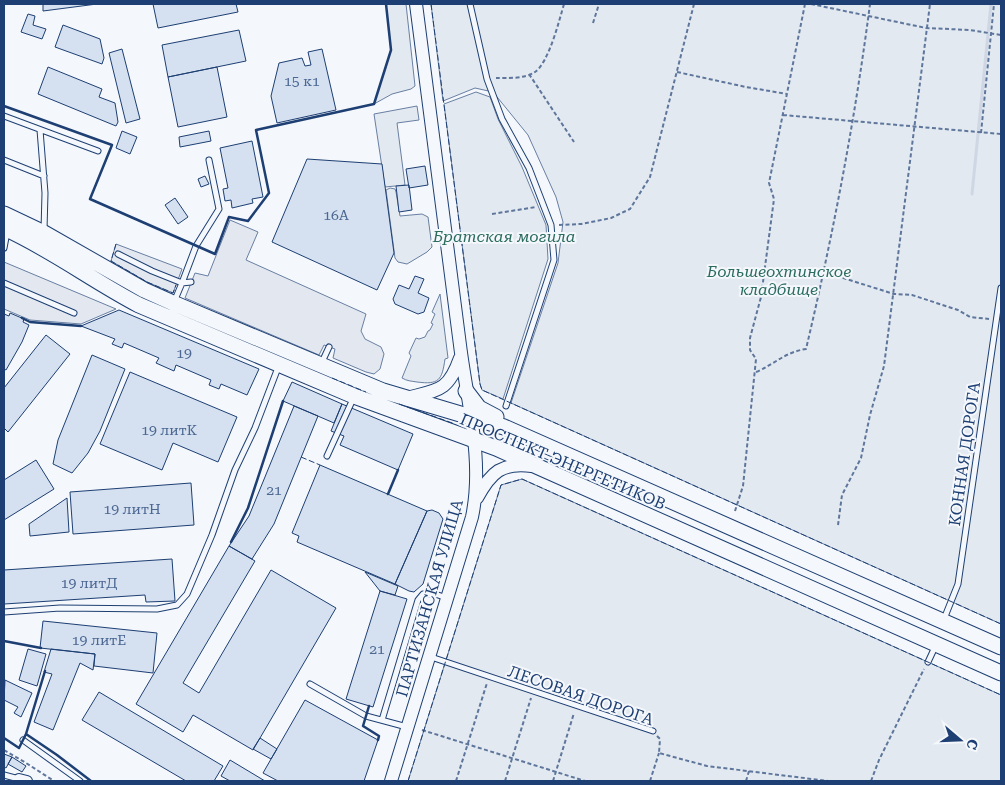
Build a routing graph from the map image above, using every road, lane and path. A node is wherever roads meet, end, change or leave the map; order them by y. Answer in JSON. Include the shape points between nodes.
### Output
{"nodes":[{"id":1,"x":416,"y":4,"type":"edge"},
{"id":2,"x":470,"y":4,"type":"edge"},
{"id":3,"x":564,"y":4,"type":"edge"},
{"id":4,"x":600,"y":4,"type":"edge"},
{"id":5,"x":694,"y":4,"type":"edge"},
{"id":6,"x":805,"y":4,"type":"edge"},
{"id":7,"x":811,"y":4,"type":"edge"},
{"id":8,"x":870,"y":4,"type":"edge"},
{"id":9,"x":930,"y":4,"type":"edge"},
{"id":10,"x":994,"y":4,"type":"edge"},
{"id":11,"x":868,"y":16,"type":"junction"},
{"id":12,"x":593,"y":23,"type":"dead end"},
{"id":13,"x":926,"y":28,"type":"junction"},
{"id":14,"x":991,"y":34,"type":"junction"},
{"id":15,"x":1001,"y":35,"type":"edge"},
{"id":16,"x":677,"y":72,"type":"junction"},
{"id":17,"x":529,"y":74,"type":"junction"},
{"id":18,"x":487,"y":79,"type":"junction"},
{"id":19,"x":787,"y":94,"type":"junction"},
{"id":20,"x":783,"y":115,"type":"junction"},
{"id":21,"x":4,"y":116,"type":"edge"},
{"id":22,"x":852,"y":122,"type":"junction"},
{"id":23,"x":914,"y":126,"type":"junction"},
{"id":24,"x":40,"y":130,"type":"junction"},
{"id":25,"x":981,"y":132,"type":"junction"},
{"id":26,"x":1001,"y":134,"type":"edge"},
{"id":27,"x":574,"y":142,"type":"dead end"},
{"id":28,"x":98,"y":151,"type":"dead end"},
{"id":29,"x":4,"y":160,"type":"edge"},
{"id":30,"x":209,"y":160,"type":"dead end"},
{"id":31,"x":44,"y":176,"type":"junction"},
{"id":32,"x":544,"y":206,"type":"junction"},
{"id":33,"x":4,"y":214,"type":"edge"},
{"id":34,"x":492,"y":214,"type":"dead end"},
{"id":35,"x":551,"y":225,"type":"junction"},
{"id":36,"x":6,"y":229,"type":"edge"},
{"id":37,"x":44,"y":233,"type":"junction"},
{"id":38,"x":4,"y":248,"type":"edge"},
{"id":39,"x":118,"y":254,"type":"dead end"},
{"id":40,"x":824,"y":272,"type":"junction"},
{"id":41,"x":191,"y":282,"type":"dead end"},
{"id":42,"x":4,"y":283,"type":"edge"},
{"id":43,"x":182,"y":283,"type":"junction"},
{"id":44,"x":1001,"y":288,"type":"edge"},
{"id":45,"x":894,"y":294,"type":"junction"},
{"id":46,"x":173,"y":303,"type":"junction"},
{"id":47,"x":74,"y":313,"type":"dead end"},
{"id":48,"x":996,"y":319,"type":"junction"},
{"id":49,"x":329,"y":347,"type":"dead end"},
{"id":50,"x":461,"y":356,"type":"junction"},
{"id":51,"x":279,"y":364,"type":"junction"},
{"id":52,"x":321,"y":365,"type":"junction"},
{"id":53,"x":755,"y":372,"type":"junction"},
{"id":54,"x":466,"y":391,"type":"junction"},
{"id":55,"x":354,"y":396,"type":"junction"},
{"id":56,"x":406,"y":398,"type":"junction"},
{"id":57,"x":506,"y":406,"type":"dead end"},
{"id":58,"x":471,"y":416,"type":"junction"},
{"id":59,"x":474,"y":440,"type":"junction"},
{"id":60,"x":540,"y":442,"type":"junction"},
{"id":61,"x":327,"y":456,"type":"dead end"},
{"id":62,"x":538,"y":467,"type":"junction"},
{"id":63,"x":476,"y":500,"type":"junction"},
{"id":64,"x":735,"y":511,"type":"dead end"},
{"id":65,"x":838,"y":525,"type":"dead end"},
{"id":66,"x":448,"y":598,"type":"junction"},
{"id":67,"x":4,"y":612,"type":"edge"},
{"id":68,"x":943,"y":621,"type":"junction"},
{"id":69,"x":936,"y":644,"type":"junction"},
{"id":70,"x":1001,"y":647,"type":"edge"},
{"id":71,"x":430,"y":656,"type":"junction"},
{"id":72,"x":928,"y":662,"type":"joint"},
{"id":73,"x":1001,"y":673,"type":"edge"},
{"id":74,"x":489,"y":676,"type":"junction"},
{"id":75,"x":310,"y":684,"type":"dead end"},
{"id":76,"x":533,"y":691,"type":"junction"},
{"id":77,"x":577,"y":706,"type":"junction"},
{"id":78,"x":382,"y":720,"type":"junction"},
{"id":79,"x":408,"y":727,"type":"junction"},
{"id":80,"x":422,"y":730,"type":"dead end"},
{"id":81,"x":653,"y":732,"type":"joint"},
{"id":82,"x":23,"y":740,"type":"dead end"},
{"id":83,"x":468,"y":744,"type":"junction"},
{"id":84,"x":4,"y":750,"type":"edge"},
{"id":85,"x":659,"y":753,"type":"junction"},
{"id":86,"x":512,"y":758,"type":"junction"},
{"id":87,"x":749,"y":771,"type":"junction"},
{"id":88,"x":556,"y":772,"type":"junction"},
{"id":89,"x":4,"y":775,"type":"edge"},
{"id":90,"x":796,"y":776,"type":"junction"},
{"id":91,"x":23,"y":780,"type":"edge"},
{"id":92,"x":54,"y":781,"type":"edge"},
{"id":93,"x":80,"y":781,"type":"edge"},
{"id":94,"x":391,"y":781,"type":"edge"},
{"id":95,"x":456,"y":781,"type":"edge"},
{"id":96,"x":504,"y":781,"type":"edge"},
{"id":97,"x":553,"y":781,"type":"edge"},
{"id":98,"x":585,"y":781,"type":"edge"},
{"id":99,"x":650,"y":781,"type":"edge"},
{"id":100,"x":746,"y":781,"type":"edge"},
{"id":101,"x":794,"y":781,"type":"edge"},
{"id":102,"x":828,"y":781,"type":"edge"},
{"id":103,"x":871,"y":781,"type":"edge"}],
"edges":[{"from":1,"to":50,"type":"street","name":"ПАРТИЗАНСКАЯ УЛИЦА"},
{"from":2,"to":18,"type":"lane"},
{"from":3,"to":17,"type":"path","via":[[546,57]]},
{"from":4,"to":12,"type":"path"},
{"from":5,"to":16,"type":"path"},
{"from":6,"to":19,"type":"path"},
{"from":7,"to":11,"type":"path"},
{"from":8,"to":11,"type":"path"},
{"from":9,"to":13,"type":"path"},
{"from":10,"to":14,"type":"path"},
{"from":11,"to":13,"type":"path"},
{"from":11,"to":22,"type":"path"},
{"from":13,"to":14,"type":"path"},
{"from":13,"to":23,"type":"path"},
{"from":14,"to":15,"type":"path"},
{"from":14,"to":25,"type":"path"},
{"from":16,"to":19,"type":"path"},
{"from":16,"to":35,"type":"path","via":[[650,177],[630,209],[611,218]]},
{"from":17,"to":18,"type":"path"},
{"from":17,"to":27,"type":"path"},
{"from":18,"to":32,"type":"lane","via":[[502,119],[529,168]]},
{"from":19,"to":20,"type":"path"},
{"from":20,"to":22,"type":"path"},
{"from":20,"to":53,"type":"path","via":[[769,183],[774,199],[761,297],[750,338],[750,350],[756,359]]},
{"from":21,"to":24,"type":"lane"},
{"from":22,"to":23,"type":"path"},
{"from":22,"to":40,"type":"path"},
{"from":23,"to":25,"type":"path"},
{"from":23,"to":45,"type":"path"},
{"from":24,"to":28,"type":"lane"},
{"from":24,"to":31,"type":"lane"},
{"from":25,"to":26,"type":"path"},
{"from":29,"to":31,"type":"lane"},
{"from":30,"to":43,"type":"lane","via":[[219,209],[196,246]]},
{"from":31,"to":37,"type":"lane"},
{"from":32,"to":34,"type":"path"},
{"from":32,"to":35,"type":"lane"},
{"from":33,"to":37,"type":"main road","name":"ПРОСПЕКТ ЭНЕРГЕТИКОВ"},
{"from":35,"to":57,"type":"lane","via":[[554,260]]},
{"from":36,"to":38,"type":"lane"},
{"from":36,"to":51,"type":"main road","name":"ПРОСПЕКТ ЭНЕРГЕТИКОВ","via":[[138,305]]},
{"from":37,"to":46,"type":"main road","name":"ПРОСПЕКТ ЭНЕРГЕТИКОВ"},
{"from":39,"to":43,"type":"lane"},
{"from":40,"to":45,"type":"path"},
{"from":40,"to":53,"type":"path","via":[[806,349],[792,352]]},
{"from":41,"to":43,"type":"lane"},
{"from":42,"to":47,"type":"lane"},
{"from":43,"to":46,"type":"lane"},
{"from":44,"to":48,"type":"lane","name":"КОННАЯ ДОРОГА"},
{"from":45,"to":48,"type":"path","via":[[912,295],[970,317]]},
{"from":45,"to":65,"type":"path","via":[[884,366],[861,458],[842,495]]},
{"from":46,"to":52,"type":"main road","name":"ПРОСПЕКТ ЭНЕРГЕТИКОВ"},
{"from":48,"to":68,"type":"lane","name":"КОННАЯ ДОРОГА","via":[[958,584]]},
{"from":49,"to":52,"type":"lane"},
{"from":50,"to":54,"type":"street","name":"ПАРТИЗАНСКАЯ УЛИЦА"},
{"from":50,"to":56,"type":"street","via":[[451,380],[445,385],[435,391]]},
{"from":51,"to":55,"type":"main road","name":"ПРОСПЕКТ ЭНЕРГЕТИКОВ"},
{"from":51,"to":67,"type":"lane","via":[[212,535],[187,594],[177,605],[157,609],[60,608]]},
{"from":52,"to":56,"type":"main road","name":"ПРОСПЕКТ ЭНЕРГЕТИКОВ"},
{"from":53,"to":64,"type":"path","via":[[743,486]]},
{"from":54,"to":58,"type":"street","name":"ПАРТИЗАНСКАЯ УЛИЦА"},
{"from":54,"to":60,"type":"main road","via":[[473,402],[486,412],[531,432]]},
{"from":55,"to":59,"type":"main road","name":"ПРОСПЕКТ ЭНЕРГЕТИКОВ"},
{"from":55,"to":61,"type":"lane"},
{"from":56,"to":58,"type":"main road","name":"ПРОСПЕКТ ЭНЕРГЕТИКОВ"},
{"from":58,"to":59,"type":"street","name":"ПАРТИЗАНСКАЯ УЛИЦА"},
{"from":58,"to":60,"type":"main road","name":"ПРОСПЕКТ ЭНЕРГЕТИКОВ"},
{"from":59,"to":62,"type":"main road","name":"ПРОСПЕКТ ЭНЕРГЕТИКОВ"},
{"from":59,"to":63,"type":"street","name":"ПАРТИЗАНСКАЯ УЛИЦА"},
{"from":60,"to":68,"type":"main road","name":"ПРОСПЕКТ ЭНЕРГЕТИКОВ"},
{"from":62,"to":63,"type":"street","via":[[510,465],[500,469]]},
{"from":62,"to":69,"type":"main road","name":"ПРОСПЕКТ ЭНЕРГЕТИКОВ"},
{"from":63,"to":66,"type":"street","name":"ПАРТИЗАНСКАЯ УЛИЦА"},
{"from":66,"to":71,"type":"street","name":"ПАРТИЗАНСКАЯ УЛИЦА"},
{"from":66,"to":78,"type":"lane","via":[[424,594],[418,600]]},
{"from":68,"to":70,"type":"main road","name":"ПРОСПЕКТ ЭНЕРГЕТИКОВ"},
{"from":69,"to":72,"type":"lane"},
{"from":69,"to":73,"type":"main road","name":"ПРОСПЕКТ ЭНЕРГЕТИКОВ"},
{"from":71,"to":74,"type":"lane","name":"ЛЕСОВАЯ ДОРОГА"},
{"from":71,"to":79,"type":"street","name":"ПАРТИЗАНСКАЯ УЛИЦА"},
{"from":72,"to":103,"type":"path"},
{"from":74,"to":76,"type":"lane","name":"ЛЕСОВАЯ ДОРОГА"},
{"from":74,"to":83,"type":"path"},
{"from":75,"to":78,"type":"lane","via":[[366,716]]},
{"from":76,"to":77,"type":"lane","name":"ЛЕСОВАЯ ДОРОГА"},
{"from":76,"to":86,"type":"path"},
{"from":77,"to":81,"type":"lane","name":"ЛЕСОВАЯ ДОРОГА"},
{"from":77,"to":88,"type":"path"},
{"from":78,"to":79,"type":"lane"},
{"from":79,"to":94,"type":"street","name":"ПАРТИЗАНСКАЯ УЛИЦА"},
{"from":80,"to":83,"type":"path"},
{"from":81,"to":85,"type":"path","name":"ЛЕСОВАЯ ДОРОГА","via":[[660,740]]},
{"from":82,"to":93,"type":"lane"},
{"from":83,"to":86,"type":"path"},
{"from":83,"to":95,"type":"path"},
{"from":84,"to":92,"type":"path"},
{"from":85,"to":87,"type":"path","via":[[708,766]]},
{"from":85,"to":99,"type":"path"},
{"from":86,"to":88,"type":"path"},
{"from":86,"to":96,"type":"path"},
{"from":87,"to":90,"type":"path"},
{"from":87,"to":100,"type":"path"},
{"from":88,"to":97,"type":"path"},
{"from":88,"to":98,"type":"path"},
{"from":89,"to":91,"type":"lane"},
{"from":90,"to":101,"type":"path"},
{"from":90,"to":102,"type":"path"}]}
